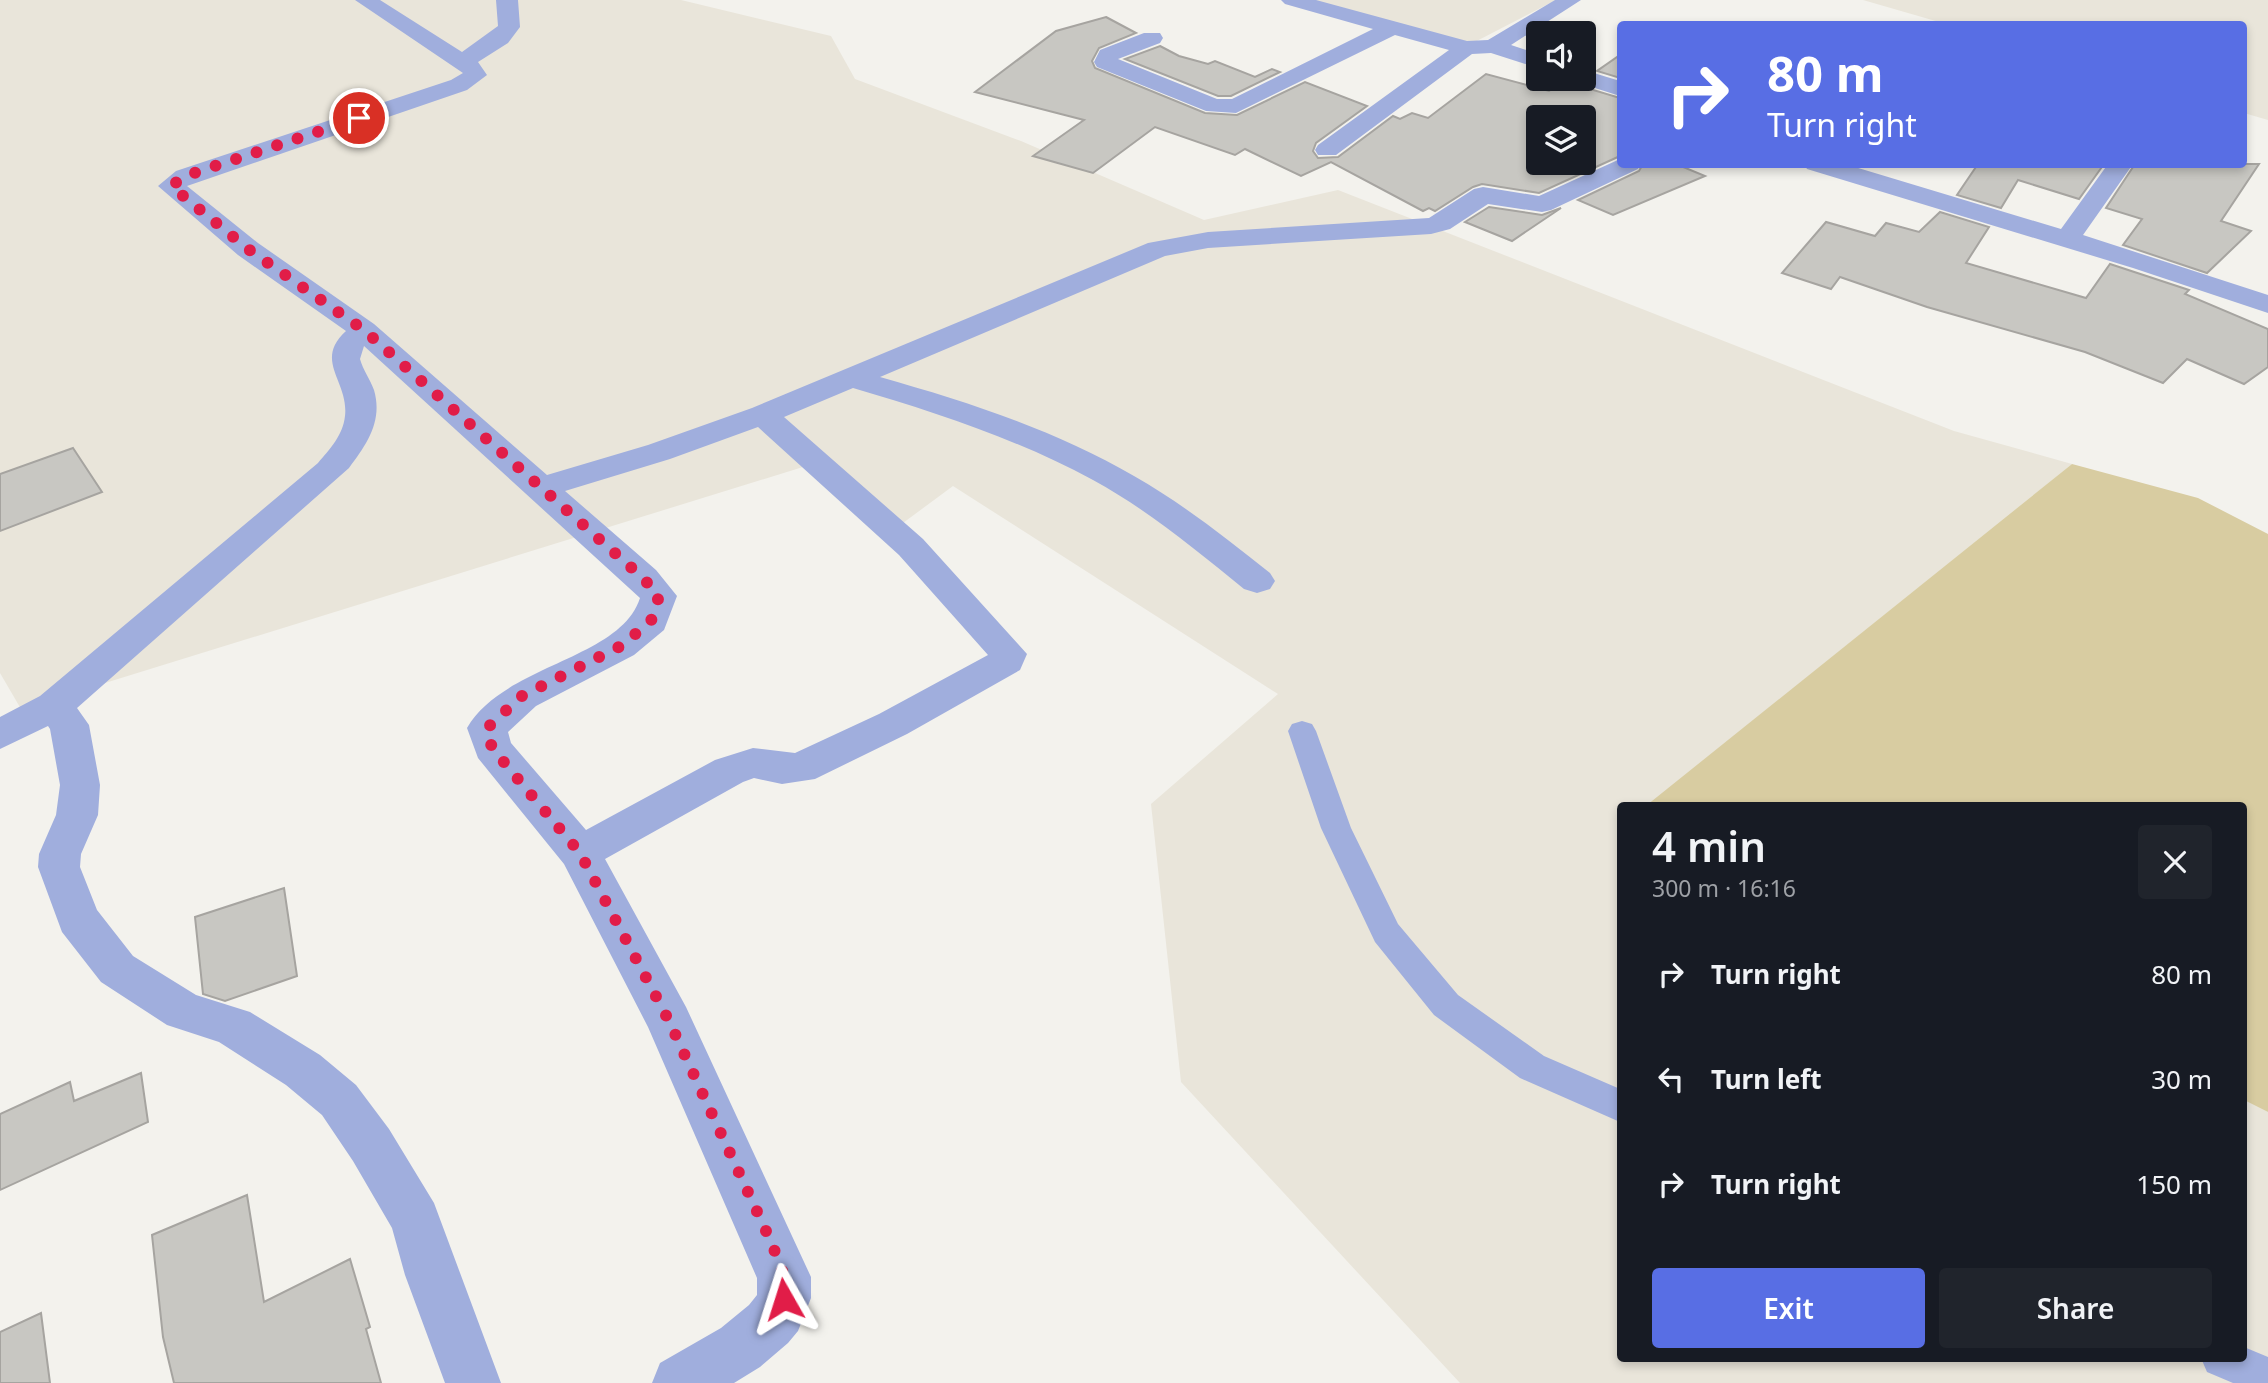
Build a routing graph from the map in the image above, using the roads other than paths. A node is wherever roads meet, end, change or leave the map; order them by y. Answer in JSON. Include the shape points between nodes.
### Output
{"nodes":[{"id":1,"x":366,"y":0,"type":"edge"},
{"id":2,"x":507,"y":0,"type":"edge"},
{"id":3,"x":1292,"y":0,"type":"edge"},
{"id":4,"x":1570,"y":0,"type":"edge"},
{"id":5,"x":1393,"y":28,"type":"junction"},
{"id":6,"x":1153,"y":38,"type":"dead end"},
{"id":7,"x":1493,"y":46,"type":"junction"},
{"id":8,"x":1466,"y":48,"type":"junction"},
{"id":9,"x":1526,"y":57,"type":"edge"},
{"id":10,"x":462,"y":62,"type":"junction"},
{"id":11,"x":1596,"y":81,"type":"edge"},
{"id":12,"x":1617,"y":88,"type":"edge"},
{"id":13,"x":1327,"y":150,"type":"dead end"},
{"id":14,"x":1620,"y":168,"type":"edge"},
{"id":15,"x":1829,"y":168,"type":"edge"},
{"id":16,"x":2118,"y":168,"type":"edge"},
{"id":17,"x":2067,"y":239,"type":"junction"},
{"id":18,"x":2268,"y":304,"type":"edge"},
{"id":19,"x":364,"y":330,"type":"junction"},
{"id":20,"x":852,"y":378,"type":"junction"},
{"id":21,"x":763,"y":415,"type":"junction"},
{"id":22,"x":541,"y":487,"type":"junction"},
{"id":23,"x":1257,"y":581,"type":"dead end"},
{"id":24,"x":54,"y":706,"type":"junction"},
{"id":25,"x":1302,"y":731,"type":"dead end"},
{"id":26,"x":0,"y":735,"type":"edge"},
{"id":27,"x":580,"y":853,"type":"junction"},
{"id":28,"x":1617,"y":1105,"type":"edge"},
{"id":29,"x":2231,"y":1362,"type":"edge"},
{"id":30,"x":2268,"y":1377,"type":"edge"},
{"id":31,"x":473,"y":1383,"type":"edge"},
{"id":32,"x":681,"y":1383,"type":"edge"}],
"edges":[{"from":1,"to":10,"type":"street"},
{"from":2,"to":10,"type":"street","via":[[509,27]]},
{"from":3,"to":5,"type":"street"},
{"from":4,"to":7,"type":"street"},
{"from":5,"to":6,"type":"street","via":[[1226,108],[1105,62],[1108,55]]},
{"from":5,"to":8,"type":"street"},
{"from":7,"to":8,"type":"street"},
{"from":7,"to":9,"type":"street"},
{"from":8,"to":13,"type":"street"},
{"from":10,"to":19,"type":"street","via":[[476,75],[458,85],[185,176],[171,186],[248,249]]},
{"from":11,"to":12,"type":"street"},
{"from":14,"to":20,"type":"street","via":[[1542,204],[1483,195],[1431,226],[1208,240],[1158,249]]},
{"from":15,"to":17,"type":"street"},
{"from":16,"to":17,"type":"street"},
{"from":17,"to":18,"type":"street"},
{"from":19,"to":22,"type":"street"},
{"from":19,"to":24,"type":"street","via":[[346,351],[346,365],[359,392],[362,424],[344,454]]},
{"from":20,"to":21,"type":"street"},
{"from":20,"to":23,"type":"street","via":[[981,417],[1106,474],[1194,529]]},
{"from":21,"to":22,"type":"street"},
{"from":21,"to":27,"type":"street","via":[[911,547],[1005,649],[1007,661],[801,768],[753,763],[729,771]]},
{"from":22,"to":27,"type":"street","via":[[659,596],[651,621],[621,646],[522,696],[487,728],[492,748]]},
{"from":24,"to":26,"type":"street"},
{"from":24,"to":31,"type":"street","via":[[69,725],[77,753],[77,815],[60,853],[59,867],[78,919],[117,969],[183,1011],[233,1026],[303,1070],[339,1100],[416,1220]]},
{"from":25,"to":28,"type":"lane","via":[[1336,828],[1386,933],[1446,1005],[1532,1067]]},
{"from":27,"to":32,"type":"street","via":[[669,1021],[784,1276],[784,1299],[772,1321],[755,1337]]},
{"from":29,"to":30,"type":"lane"}]}
